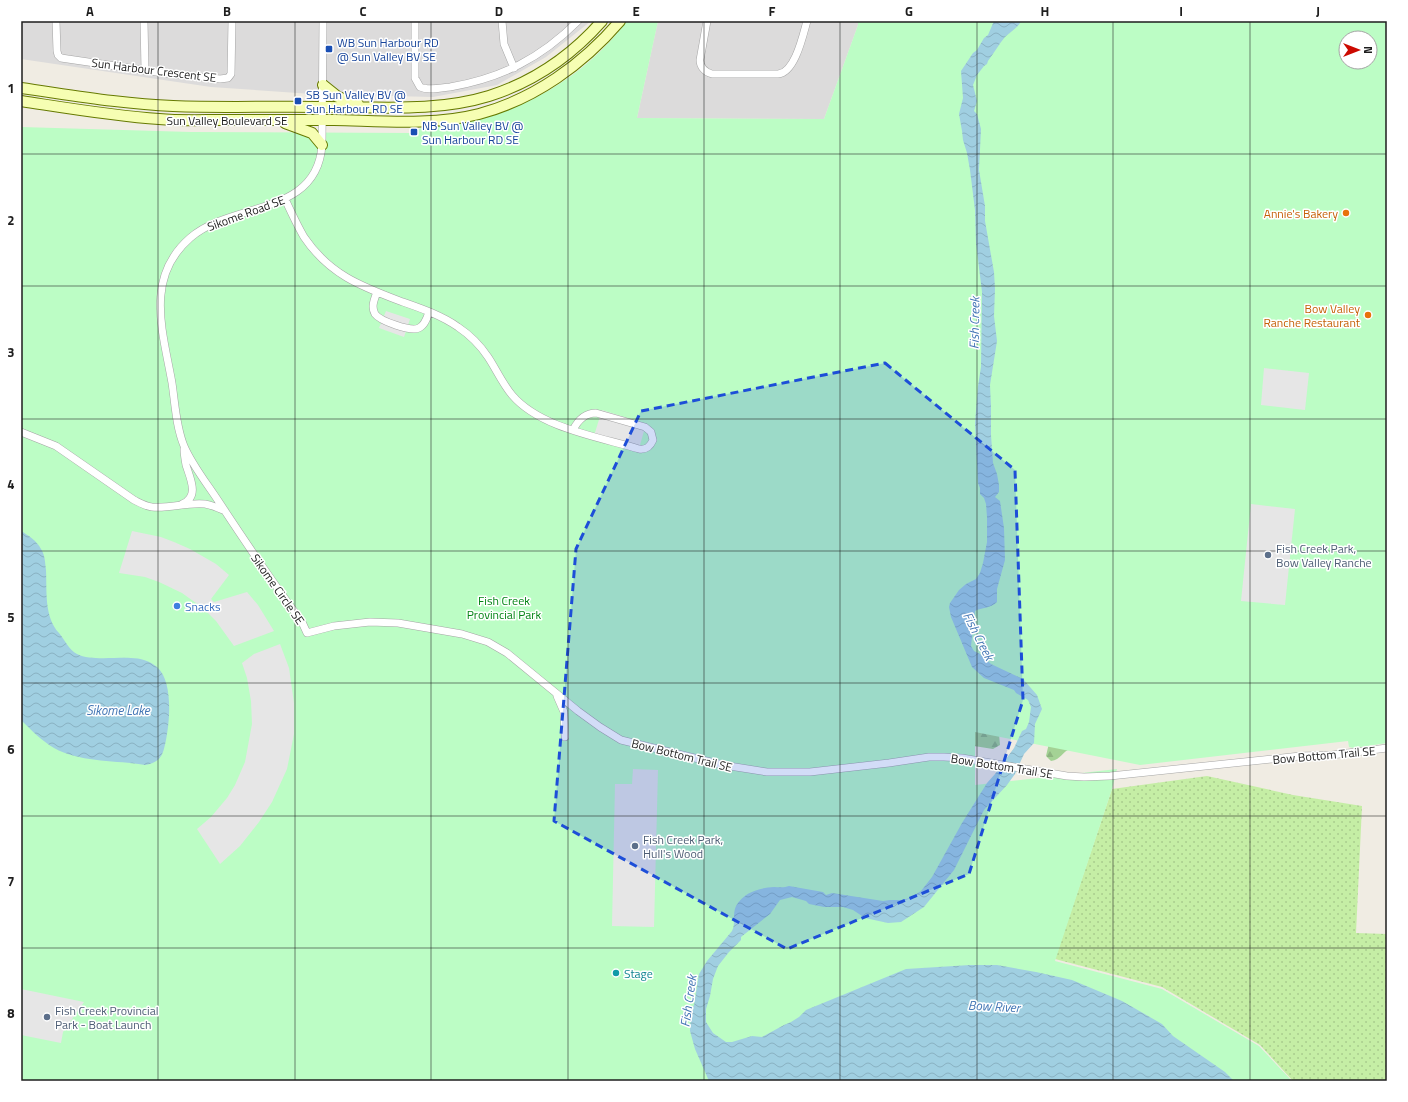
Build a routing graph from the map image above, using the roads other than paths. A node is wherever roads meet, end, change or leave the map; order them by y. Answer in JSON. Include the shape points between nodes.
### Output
{"nodes":[{"id":1,"x":56,"y":21,"type":"edge"},
{"id":2,"x":144,"y":21,"type":"edge"},
{"id":3,"x":232,"y":21,"type":"edge"},
{"id":4,"x":323,"y":21,"type":"edge"},
{"id":5,"x":415,"y":21,"type":"edge"},
{"id":6,"x":502,"y":21,"type":"edge"},
{"id":7,"x":578,"y":21,"type":"edge"},
{"id":8,"x":602,"y":21,"type":"edge"},
{"id":9,"x":620,"y":21,"type":"edge"},
{"id":10,"x":707,"y":21,"type":"edge"},
{"id":11,"x":806,"y":21,"type":"edge"},
{"id":12,"x":514,"y":68,"type":"junction"},
{"id":13,"x":145,"y":70,"type":"junction"},
{"id":14,"x":323,"y":84,"type":"junction"},
{"id":15,"x":21,"y":88,"type":"edge"},
{"id":16,"x":21,"y":101,"type":"edge"},
{"id":17,"x":323,"y":107,"type":"junction"},
{"id":18,"x":372,"y":107,"type":"junction"},
{"id":19,"x":274,"y":120,"type":"junction"},
{"id":20,"x":323,"y":120,"type":"junction"},
{"id":21,"x":322,"y":145,"type":"junction"},
{"id":22,"x":285,"y":199,"type":"junction"},
{"id":23,"x":377,"y":292,"type":"junction"},
{"id":24,"x":429,"y":312,"type":"junction"},
{"id":25,"x":573,"y":430,"type":"junction"},
{"id":26,"x":21,"y":432,"type":"edge"},
{"id":27,"x":184,"y":444,"type":"junction"},
{"id":28,"x":178,"y":506,"type":"junction"},
{"id":29,"x":225,"y":511,"type":"junction"},
{"id":30,"x":555,"y":692,"type":"junction"},
{"id":31,"x":565,"y":738,"type":"dead end"},
{"id":32,"x":621,"y":740,"type":"joint"},
{"id":33,"x":1387,"y":748,"type":"edge"}],
"edges":[{"from":1,"to":13,"type":"street","name":"Sun Harbour Crescent SE","via":[[57,51],[61,58]]},
{"from":2,"to":13,"type":"street"},
{"from":3,"to":13,"type":"street","name":"Sun Harbour Crescent SE","via":[[232,70],[228,78]]},
{"from":4,"to":14,"type":"street","name":"Sikome Road SE"},
{"from":5,"to":12,"type":"street","via":[[415,78],[420,87],[428,89],[470,83]]},
{"from":6,"to":12,"type":"street","via":[[504,44]]},
{"from":7,"to":12,"type":"street","via":[[549,47]]},
{"from":8,"to":18,"type":"main road","name":"Sun Valley Boulevard SE","via":[[576,47],[551,66],[508,89],[476,100],[445,106]]},
{"from":9,"to":20,"type":"main road","name":"Sun Valley Boulevard SE","via":[[593,50],[569,70],[533,92],[495,109],[462,117],[419,121]]},
{"from":10,"to":11,"type":"street","via":[[700,60],[704,70],[712,74],[781,74],[789,69],[800,45]]},
{"from":14,"to":17,"type":"street","name":"Sikome Road SE"},
{"from":14,"to":18,"type":"main road","via":[[342,99]]},
{"from":15,"to":17,"type":"main road","name":"Sun Valley Boulevard SE","via":[[154,105]]},
{"from":16,"to":19,"type":"main road","name":"Sun Valley Boulevard SE","via":[[161,119]]},
{"from":17,"to":18,"type":"main road","name":"Sun Valley Boulevard SE"},
{"from":17,"to":20,"type":"street","name":"Sikome Road SE"},
{"from":19,"to":20,"type":"main road","name":"Sun Valley Boulevard SE"},
{"from":19,"to":21,"type":"main road","via":[[310,132]]},
{"from":20,"to":21,"type":"street","name":"Sikome Road SE"},
{"from":21,"to":22,"type":"street","name":"Sikome Road SE","via":[[319,163],[311,178],[299,191]]},
{"from":22,"to":23,"type":"street","via":[[300,230],[319,256],[340,274],[358,285]]},
{"from":22,"to":27,"type":"street","name":"Sikome Road SE","via":[[200,230],[179,249],[167,269],[161,290],[160,313]]},
{"from":23,"to":24,"type":"street"},
{"from":23,"to":24,"type":"street","via":[[373,308],[381,319],[415,329],[423,325]]},
{"from":24,"to":25,"type":"street","via":[[456,325],[474,340],[489,358],[509,391],[525,408],[544,419]]},
{"from":25,"to":25,"type":"street","via":[[639,449],[648,447],[653,440],[651,432],[645,427],[596,413],[582,417]]},
{"from":26,"to":28,"type":"street","via":[[56,446],[134,500],[151,507]]},
{"from":27,"to":28,"type":"street","name":"Sikome Road SE","via":[[193,490],[188,500]]},
{"from":27,"to":29,"type":"street","name":"Sikome Road SE"},
{"from":28,"to":29,"type":"street","via":[[204,504]]},
{"from":29,"to":30,"type":"street","name":"Sikome Circle SE","via":[[307,633],[329,626],[384,622],[462,634],[496,646]]},
{"from":30,"to":31,"type":"street","name":"Sikome Circle SE","via":[[564,712]]},
{"from":30,"to":32,"type":"street","name":"Sikome Circle SE","via":[[583,715]]},
{"from":32,"to":33,"type":"street","name":"Bow Bottom Trail SE","via":[[723,765],[767,772],[810,772],[929,757],[962,758],[1075,777],[1110,776]]}]}
